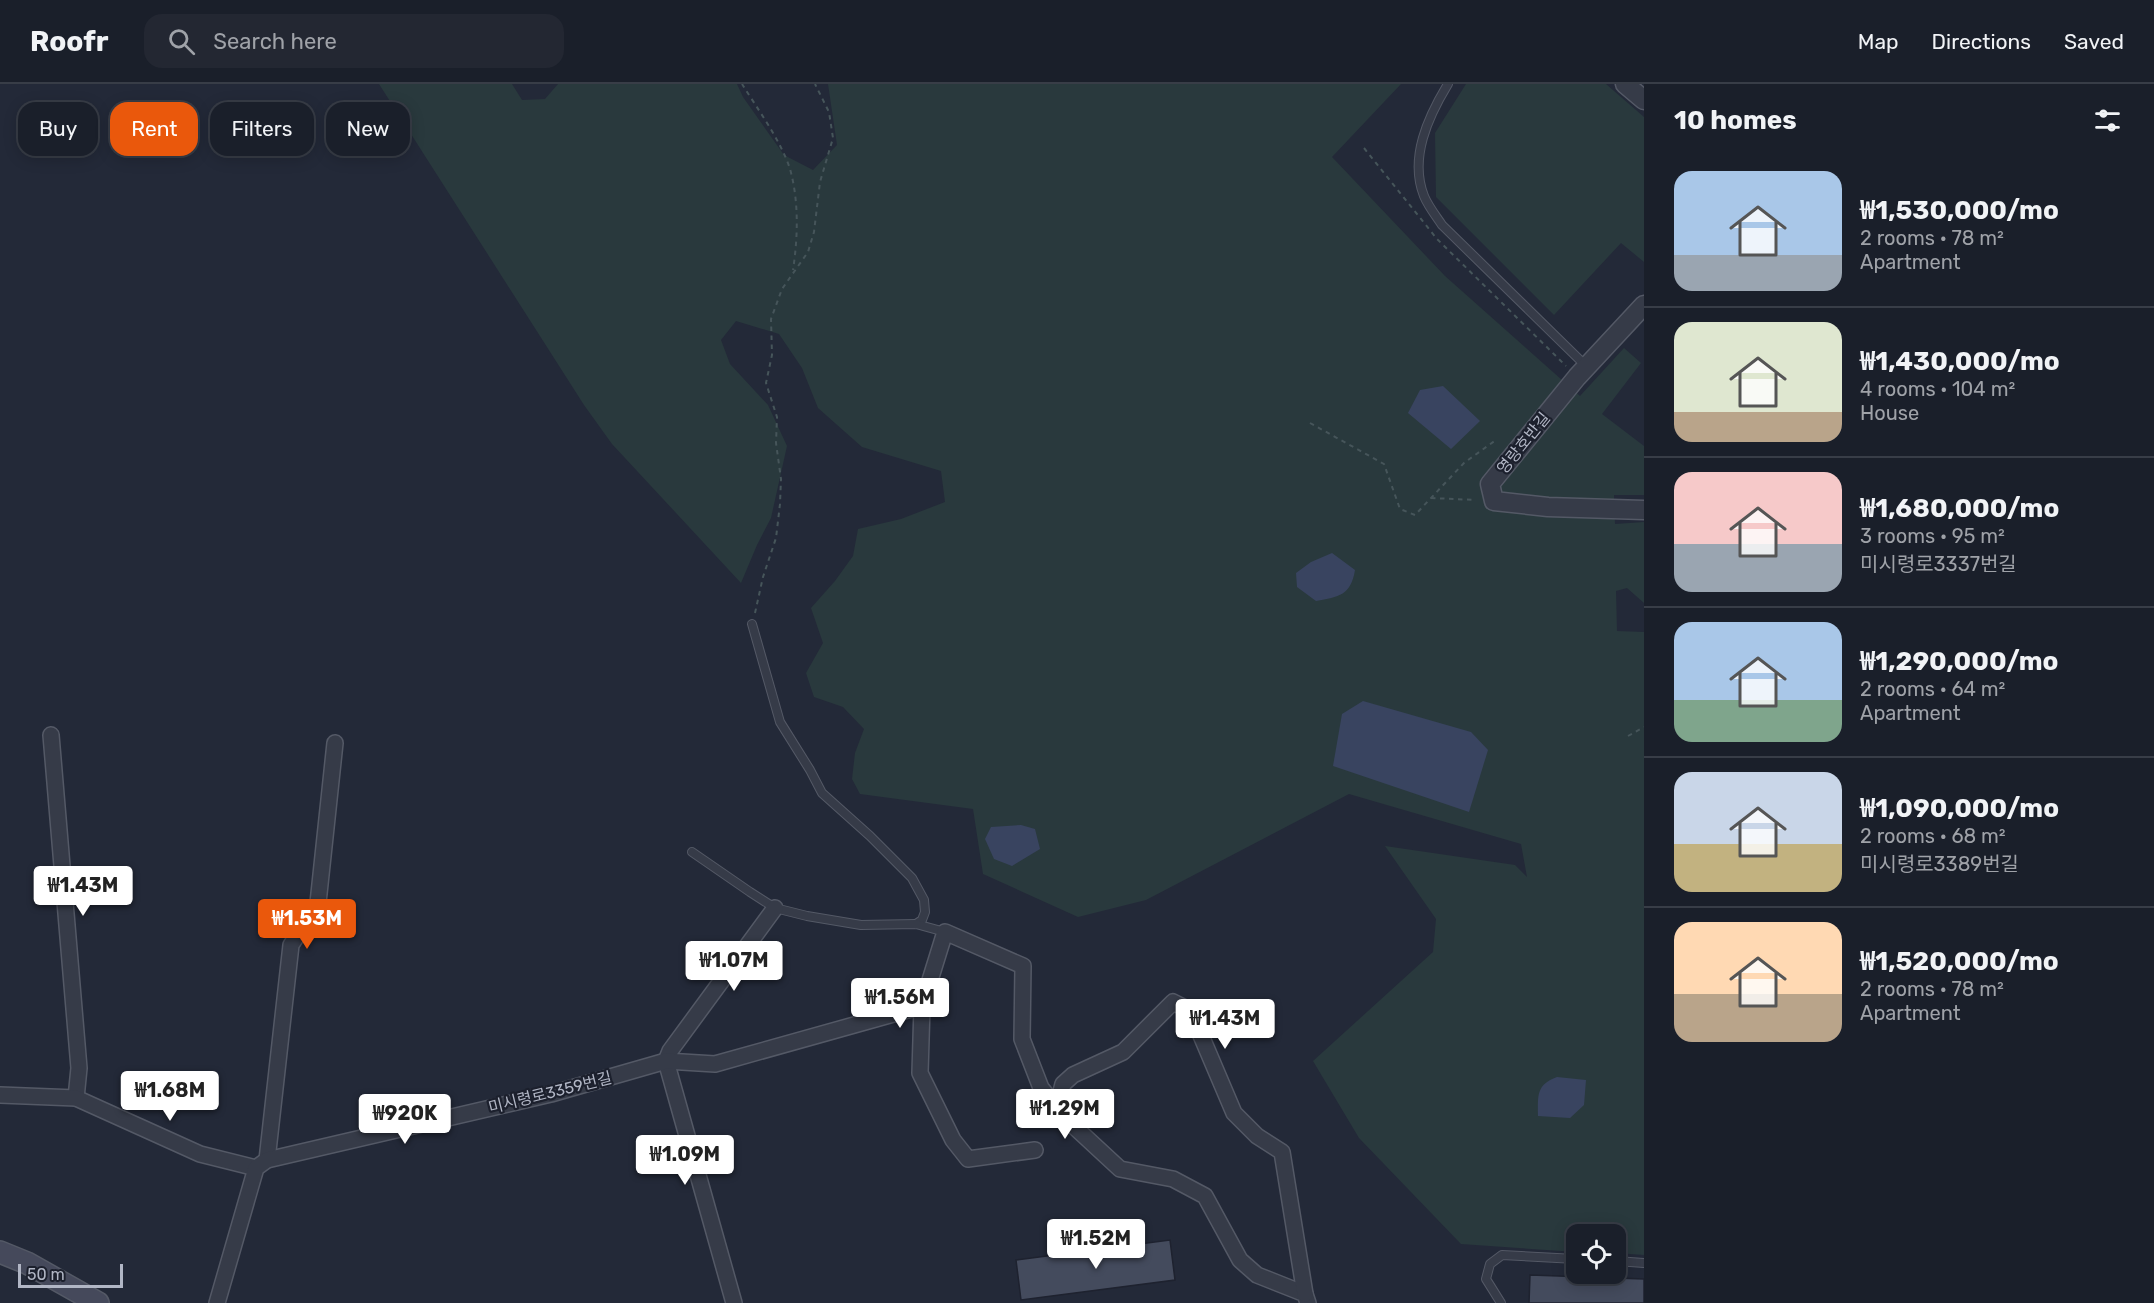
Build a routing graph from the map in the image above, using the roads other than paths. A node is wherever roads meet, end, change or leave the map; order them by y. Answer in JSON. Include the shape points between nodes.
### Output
{"nodes":[{"id":1,"x":1448,"y":84,"type":"edge"},
{"id":2,"x":1626,"y":84,"type":"edge"},
{"id":3,"x":1644,"y":100,"type":"edge"},
{"id":4,"x":1644,"y":305,"type":"edge"},
{"id":5,"x":1586,"y":366,"type":"junction"},
{"id":6,"x":1644,"y":510,"type":"edge"},
{"id":7,"x":752,"y":624,"type":"road end"},
{"id":8,"x":51,"y":735,"type":"dead end"},
{"id":9,"x":335,"y":743,"type":"dead end"},
{"id":10,"x":692,"y":852,"type":"dead end"},
{"id":11,"x":775,"y":908,"type":"junction"},
{"id":12,"x":916,"y":924,"type":"junction"},
{"id":13,"x":945,"y":932,"type":"junction"},
{"id":14,"x":922,"y":1006,"type":"junction"},
{"id":15,"x":666,"y":1061,"type":"junction"},
{"id":16,"x":0,"y":1095,"type":"edge"},
{"id":17,"x":76,"y":1098,"type":"junction"},
{"id":18,"x":1057,"y":1107,"type":"junction"},
{"id":19,"x":1035,"y":1150,"type":"dead end"},
{"id":20,"x":262,"y":1164,"type":"junction"},
{"id":21,"x":0,"y":1252,"type":"edge"},
{"id":22,"x":1566,"y":1258,"type":"edge"},
{"id":23,"x":1626,"y":1262,"type":"edge"},
{"id":24,"x":1644,"y":1263,"type":"edge"},
{"id":25,"x":0,"y":1268,"type":"edge"},
{"id":26,"x":1306,"y":1298,"type":"edge"},
{"id":27,"x":73,"y":1303,"type":"edge"},
{"id":28,"x":98,"y":1303,"type":"edge"},
{"id":29,"x":217,"y":1303,"type":"edge"},
{"id":30,"x":734,"y":1303,"type":"edge"},
{"id":31,"x":1501,"y":1303,"type":"edge"}],
"edges":[{"from":1,"to":5,"type":"lane","via":[[1430,114],[1417,162],[1424,196],[1442,225]]},
{"from":2,"to":3,"type":"street"},
{"from":4,"to":5,"type":"street","name":"영랑호반길"},
{"from":5,"to":6,"type":"street","name":"영랑호반길","via":[[1490,484],[1494,501]]},
{"from":7,"to":12,"type":"lane","via":[[780,722],[822,793],[912,878],[924,900],[925,912]]},
{"from":8,"to":17,"type":"street","via":[[79,1068]]},
{"from":9,"to":20,"type":"street","via":[[318,903],[291,945]]},
{"from":10,"to":11,"type":"lane"},
{"from":11,"to":12,"type":"lane","via":[[861,925]]},
{"from":11,"to":15,"type":"street"},
{"from":12,"to":13,"type":"lane"},
{"from":13,"to":14,"type":"street"},
{"from":13,"to":18,"type":"street","via":[[1023,966],[1022,1039],[1041,1088]]},
{"from":14,"to":15,"type":"street","name":"미시령로3359번길","via":[[716,1064]]},
{"from":14,"to":19,"type":"street","via":[[920,1073],[953,1140],[969,1159]]},
{"from":15,"to":20,"type":"street","name":"미시령로3359번길","via":[[551,1094]]},
{"from":15,"to":30,"type":"street"},
{"from":16,"to":17,"type":"street"},
{"from":17,"to":20,"type":"street","via":[[200,1154]]},
{"from":18,"to":26,"type":"street","via":[[1120,1169],[1173,1179],[1205,1196],[1239,1260],[1257,1275]]},
{"from":18,"to":26,"type":"street","via":[[1063,1084],[1073,1075],[1123,1052],[1173,1002],[1183,1007],[1197,1026],[1234,1113],[1257,1136],[1282,1152]]},
{"from":20,"to":29,"type":"street"},
{"from":21,"to":28,"type":"main road"},
{"from":22,"to":31,"type":"lane","via":[[1502,1255],[1490,1264],[1486,1279]]},
{"from":23,"to":24,"type":"lane"},
{"from":25,"to":27,"type":"main road"}]}
